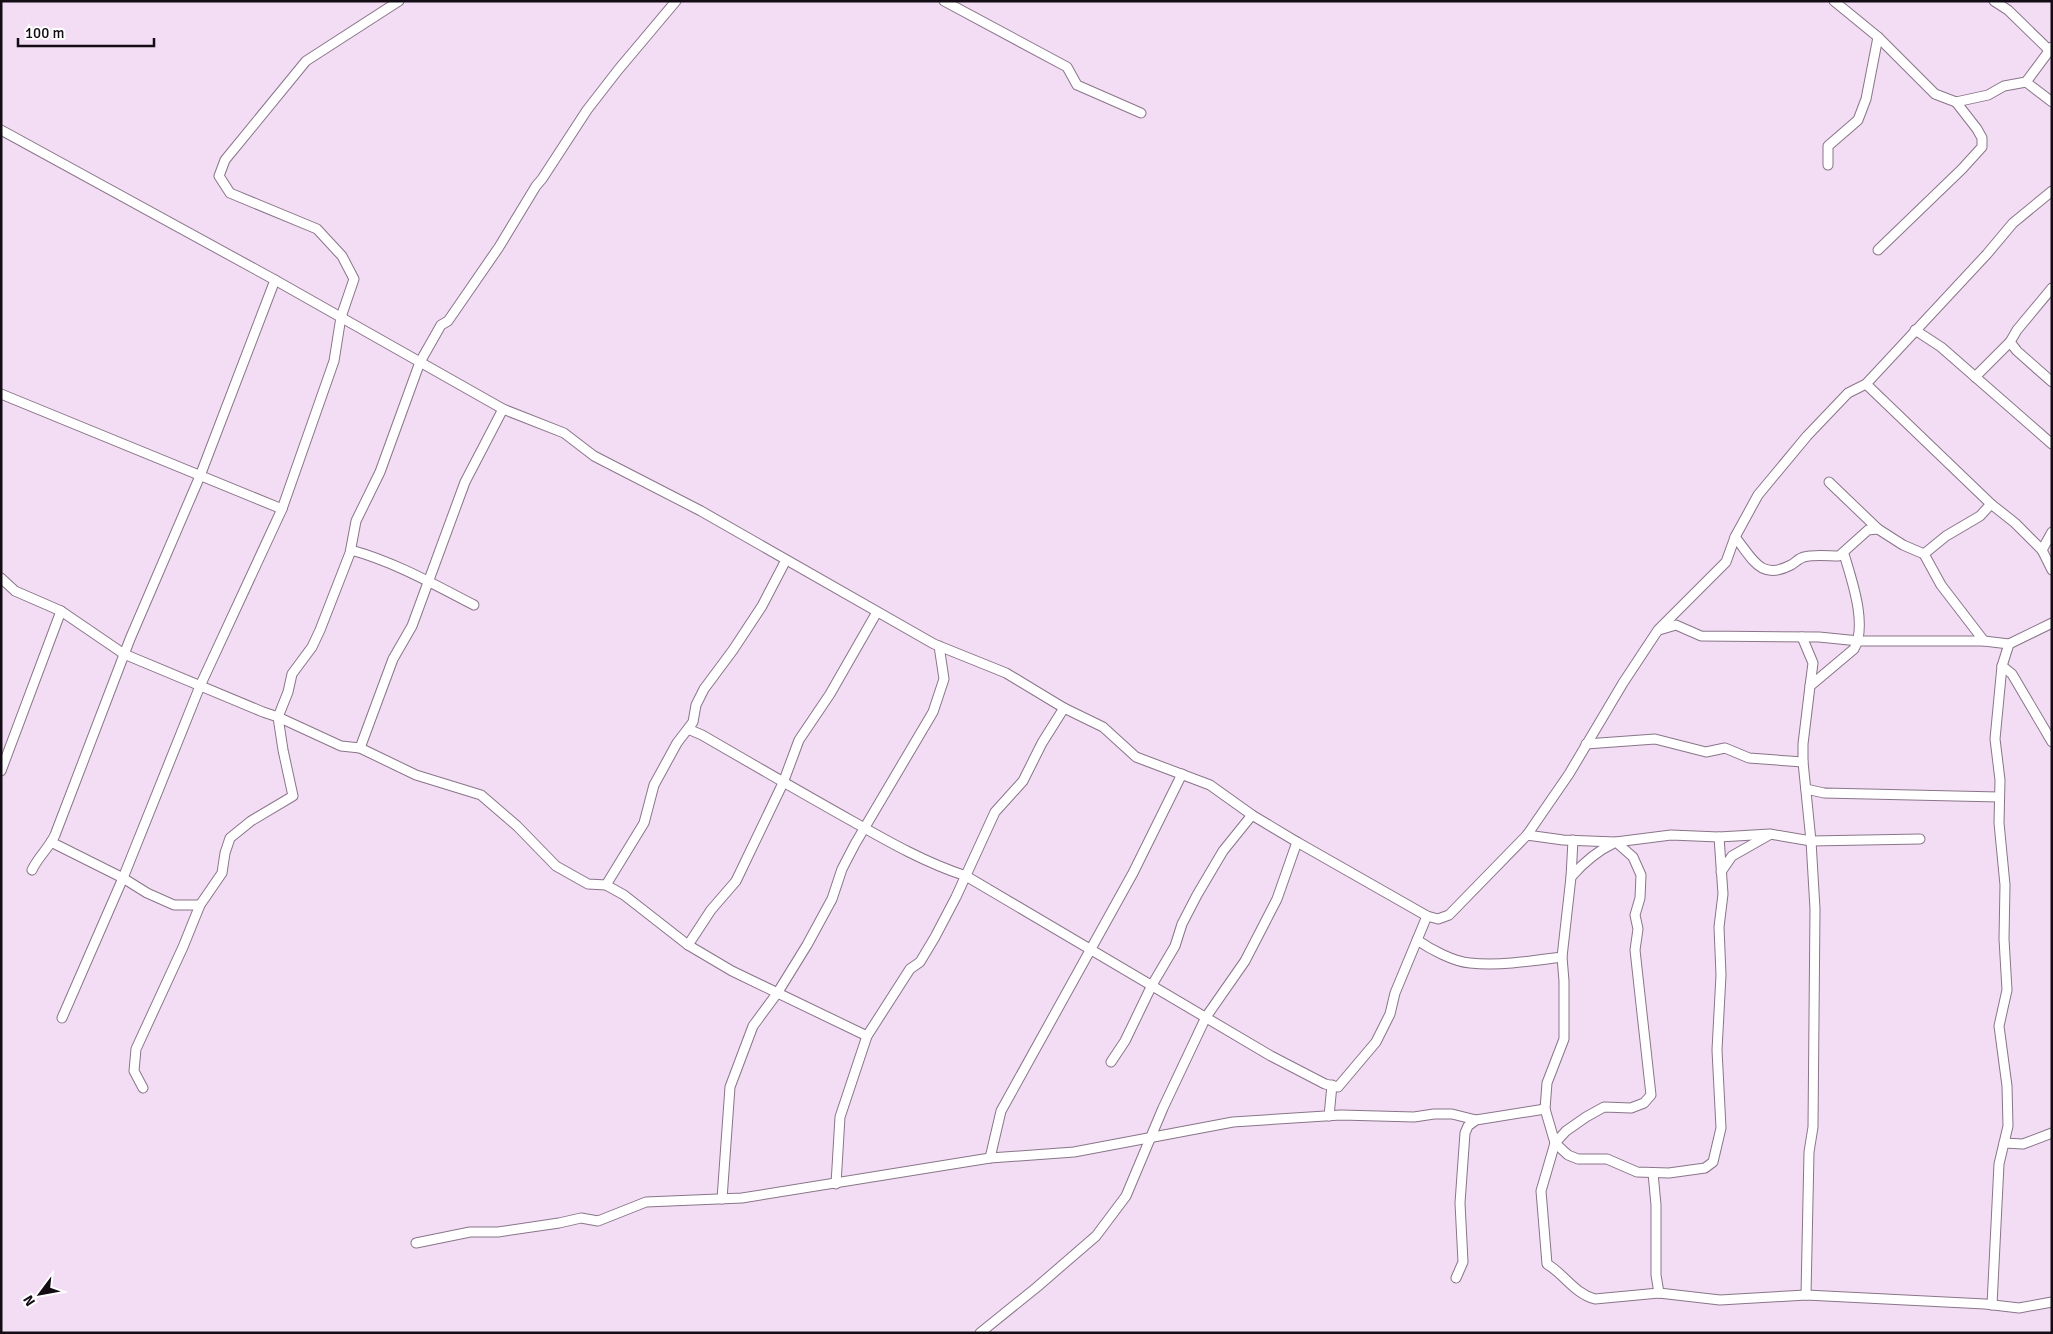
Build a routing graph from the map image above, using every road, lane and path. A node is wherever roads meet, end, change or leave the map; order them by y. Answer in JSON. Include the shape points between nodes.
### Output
{"nodes":[{"id":1,"x":398,"y":1,"type":"edge"},
{"id":2,"x":676,"y":1,"type":"edge"},
{"id":3,"x":944,"y":1,"type":"edge"},
{"id":4,"x":1834,"y":1,"type":"edge"},
{"id":5,"x":1994,"y":1,"type":"edge"},
{"id":6,"x":1878,"y":37,"type":"junction"},
{"id":7,"x":2051,"y":49,"type":"edge"},
{"id":8,"x":2026,"y":82,"type":"junction"},
{"id":9,"x":1956,"y":102,"type":"junction"},
{"id":10,"x":2052,"y":102,"type":"edge"},
{"id":11,"x":1141,"y":113,"type":"dead end"},
{"id":12,"x":1,"y":130,"type":"edge"},
{"id":13,"x":1828,"y":165,"type":"dead end"},
{"id":14,"x":2052,"y":191,"type":"edge"},
{"id":15,"x":1878,"y":250,"type":"dead end"},
{"id":16,"x":275,"y":280,"type":"junction"},
{"id":17,"x":2052,"y":288,"type":"edge"},
{"id":18,"x":341,"y":317,"type":"junction"},
{"id":19,"x":1915,"y":330,"type":"junction"},
{"id":20,"x":2010,"y":342,"type":"junction"},
{"id":21,"x":420,"y":362,"type":"junction"},
{"id":22,"x":1975,"y":376,"type":"junction"},
{"id":23,"x":2052,"y":382,"type":"edge"},
{"id":24,"x":1866,"y":384,"type":"junction"},
{"id":25,"x":1,"y":394,"type":"edge"},
{"id":26,"x":503,"y":409,"type":"junction"},
{"id":27,"x":2052,"y":444,"type":"edge"},
{"id":28,"x":200,"y":476,"type":"junction"},
{"id":29,"x":1829,"y":482,"type":"dead end"},
{"id":30,"x":1991,"y":504,"type":"junction"},
{"id":31,"x":282,"y":509,"type":"junction"},
{"id":32,"x":1878,"y":529,"type":"junction"},
{"id":33,"x":2052,"y":532,"type":"edge"},
{"id":34,"x":1736,"y":538,"type":"junction"},
{"id":35,"x":351,"y":550,"type":"junction"},
{"id":36,"x":2042,"y":550,"type":"junction"},
{"id":37,"x":1844,"y":554,"type":"junction"},
{"id":38,"x":1924,"y":554,"type":"junction"},
{"id":39,"x":786,"y":560,"type":"junction"},
{"id":40,"x":2052,"y":570,"type":"edge"},
{"id":41,"x":1,"y":578,"type":"edge"},
{"id":42,"x":429,"y":582,"type":"junction"},
{"id":43,"x":474,"y":606,"type":"dead end"},
{"id":44,"x":61,"y":611,"type":"junction"},
{"id":45,"x":877,"y":612,"type":"junction"},
{"id":46,"x":2052,"y":623,"type":"edge"},
{"id":47,"x":1658,"y":630,"type":"junction"},
{"id":48,"x":1802,"y":637,"type":"junction"},
{"id":49,"x":1858,"y":641,"type":"junction"},
{"id":50,"x":1984,"y":641,"type":"junction"},
{"id":51,"x":2009,"y":644,"type":"junction"},
{"id":52,"x":939,"y":646,"type":"junction"},
{"id":53,"x":124,"y":654,"type":"junction"},
{"id":54,"x":2002,"y":666,"type":"junction"},
{"id":55,"x":200,"y":686,"type":"junction"},
{"id":56,"x":1810,"y":686,"type":"junction"},
{"id":57,"x":1064,"y":708,"type":"junction"},
{"id":58,"x":278,"y":716,"type":"junction"},
{"id":59,"x":688,"y":729,"type":"junction"},
{"id":60,"x":2052,"y":742,"type":"edge"},
{"id":61,"x":1586,"y":744,"type":"junction"},
{"id":62,"x":360,"y":748,"type":"junction"},
{"id":63,"x":1803,"y":762,"type":"junction"},
{"id":64,"x":1,"y":771,"type":"edge"},
{"id":65,"x":1182,"y":774,"type":"junction"},
{"id":66,"x":783,"y":783,"type":"junction"},
{"id":67,"x":1806,"y":788,"type":"junction"},
{"id":68,"x":2000,"y":797,"type":"junction"},
{"id":69,"x":1252,"y":815,"type":"junction"},
{"id":70,"x":864,"y":828,"type":"junction"},
{"id":71,"x":1770,"y":834,"type":"junction"},
{"id":72,"x":1528,"y":835,"type":"junction"},
{"id":73,"x":1719,"y":837,"type":"junction"},
{"id":74,"x":1920,"y":839,"type":"dead end"},
{"id":75,"x":1573,"y":840,"type":"junction"},
{"id":76,"x":1811,"y":841,"type":"junction"},
{"id":77,"x":52,"y":842,"type":"junction"},
{"id":78,"x":1297,"y":842,"type":"junction"},
{"id":79,"x":1616,"y":842,"type":"junction"},
{"id":80,"x":32,"y":870,"type":"dead end"},
{"id":81,"x":1721,"y":872,"type":"junction"},
{"id":82,"x":966,"y":876,"type":"junction"},
{"id":83,"x":1571,"y":876,"type":"junction"},
{"id":84,"x":123,"y":878,"type":"junction"},
{"id":85,"x":606,"y":885,"type":"junction"},
{"id":86,"x":200,"y":905,"type":"junction"},
{"id":87,"x":1427,"y":916,"type":"junction"},
{"id":88,"x":1417,"y":940,"type":"junction"},
{"id":89,"x":688,"y":946,"type":"junction"},
{"id":90,"x":1091,"y":950,"type":"junction"},
{"id":91,"x":1562,"y":958,"type":"junction"},
{"id":92,"x":1152,"y":985,"type":"junction"},
{"id":93,"x":778,"y":992,"type":"junction"},
{"id":94,"x":1206,"y":1017,"type":"junction"},
{"id":95,"x":62,"y":1018,"type":"dead end"},
{"id":96,"x":867,"y":1036,"type":"junction"},
{"id":97,"x":1111,"y":1062,"type":"dead end"},
{"id":98,"x":1332,"y":1085,"type":"junction"},
{"id":99,"x":143,"y":1088,"type":"dead end"},
{"id":100,"x":1546,"y":1109,"type":"junction"},
{"id":101,"x":1329,"y":1116,"type":"junction"},
{"id":102,"x":1476,"y":1120,"type":"junction"},
{"id":103,"x":2052,"y":1133,"type":"edge"},
{"id":104,"x":1150,"y":1138,"type":"junction"},
{"id":105,"x":1555,"y":1143,"type":"junction"},
{"id":106,"x":2004,"y":1143,"type":"junction"},
{"id":107,"x":990,"y":1158,"type":"junction"},
{"id":108,"x":1653,"y":1173,"type":"junction"},
{"id":109,"x":836,"y":1184,"type":"junction"},
{"id":110,"x":722,"y":1199,"type":"junction"},
{"id":111,"x":416,"y":1243,"type":"dead end"},
{"id":112,"x":1456,"y":1278,"type":"dead end"},
{"id":113,"x":1659,"y":1293,"type":"junction"},
{"id":114,"x":1806,"y":1295,"type":"junction"},
{"id":115,"x":2052,"y":1302,"type":"edge"},
{"id":116,"x":1992,"y":1305,"type":"junction"},
{"id":117,"x":980,"y":1333,"type":"edge"}],
"edges":[{"from":1,"to":18,"type":"street","via":[[306,60],[225,160],[219,176],[230,193],[317,229],[342,256],[354,279]]},
{"from":2,"to":21,"type":"street","via":[[587,110],[485,267],[448,321],[441,325]]},
{"from":3,"to":11,"type":"street","via":[[1068,67],[1076,85]]},
{"from":4,"to":6,"type":"street"},
{"from":5,"to":7,"type":"street"},
{"from":6,"to":9,"type":"street","via":[[1935,94]]},
{"from":6,"to":13,"type":"street","via":[[1866,99],[1858,120],[1828,146]]},
{"from":7,"to":8,"type":"street"},
{"from":8,"to":9,"type":"street"},
{"from":8,"to":10,"type":"street"},
{"from":9,"to":15,"type":"street","via":[[1977,129],[1982,147]]},
{"from":12,"to":16,"type":"street"},
{"from":14,"to":19,"type":"street","via":[[2013,223]]},
{"from":16,"to":18,"type":"street"},
{"from":16,"to":28,"type":"street"},
{"from":17,"to":20,"type":"street"},
{"from":18,"to":21,"type":"street"},
{"from":18,"to":31,"type":"street","via":[[334,360]]},
{"from":19,"to":22,"type":"street","via":[[1942,347]]},
{"from":19,"to":24,"type":"street"},
{"from":20,"to":22,"type":"street"},
{"from":20,"to":23,"type":"street"},
{"from":21,"to":26,"type":"street"},
{"from":21,"to":35,"type":"street","via":[[380,472],[356,521]]},
{"from":22,"to":27,"type":"street"},
{"from":24,"to":30,"type":"street"},
{"from":24,"to":34,"type":"street","via":[[1848,394],[1807,436],[1758,495]]},
{"from":25,"to":28,"type":"street"},
{"from":26,"to":39,"type":"street","via":[[564,433],[594,456],[701,511]]},
{"from":26,"to":42,"type":"street","via":[[465,482]]},
{"from":28,"to":31,"type":"street"},
{"from":28,"to":53,"type":"street"},
{"from":29,"to":32,"type":"street"},
{"from":30,"to":36,"type":"street"},
{"from":30,"to":38,"type":"street","via":[[1980,516],[1946,536]]},
{"from":31,"to":55,"type":"street"},
{"from":32,"to":37,"type":"street","via":[[1868,530]]},
{"from":32,"to":38,"type":"street"},
{"from":33,"to":36,"type":"street"},
{"from":34,"to":37,"type":"street","via":[[1766,571],[1790,566],[1804,557]]},
{"from":34,"to":47,"type":"street","via":[[1726,562]]},
{"from":35,"to":42,"type":"street","via":[[374,556]]},
{"from":35,"to":58,"type":"street","via":[[312,647],[292,674]]},
{"from":36,"to":40,"type":"street"},
{"from":37,"to":49,"type":"street","via":[[1858,604]]},
{"from":38,"to":50,"type":"street","via":[[1941,585]]},
{"from":39,"to":45,"type":"street"},
{"from":39,"to":59,"type":"street","via":[[762,606],[704,689]]},
{"from":41,"to":44,"type":"street","via":[[15,591]]},
{"from":42,"to":43,"type":"street"},
{"from":42,"to":62,"type":"street","via":[[412,626],[393,659]]},
{"from":44,"to":53,"type":"street"},
{"from":44,"to":64,"type":"street"},
{"from":45,"to":52,"type":"street"},
{"from":45,"to":66,"type":"street","via":[[830,694],[799,740]]},
{"from":46,"to":51,"type":"street"},
{"from":47,"to":48,"type":"street","via":[[1676,625],[1701,636]]},
{"from":47,"to":61,"type":"street"},
{"from":48,"to":49,"type":"street"},
{"from":48,"to":56,"type":"street","via":[[1813,662]]},
{"from":49,"to":50,"type":"street"},
{"from":49,"to":56,"type":"street","via":[[1854,649]]},
{"from":50,"to":51,"type":"street"},
{"from":51,"to":54,"type":"street"},
{"from":52,"to":57,"type":"street","via":[[1006,673]]},
{"from":52,"to":70,"type":"street","via":[[944,679],[933,712]]},
{"from":53,"to":55,"type":"street"},
{"from":53,"to":77,"type":"street"},
{"from":54,"to":60,"type":"street","via":[[2012,674]]},
{"from":54,"to":68,"type":"street","via":[[1995,740]]},
{"from":55,"to":58,"type":"street"},
{"from":55,"to":84,"type":"street"},
{"from":56,"to":63,"type":"street"},
{"from":57,"to":65,"type":"street","via":[[1103,727],[1136,757]]},
{"from":57,"to":82,"type":"street","via":[[1023,781],[995,812]]},
{"from":58,"to":62,"type":"street","via":[[341,746]]},
{"from":58,"to":86,"type":"street","via":[[293,796],[250,821],[230,838],[222,873]]},
{"from":59,"to":66,"type":"street"},
{"from":59,"to":85,"type":"street","via":[[654,785],[644,823]]},
{"from":61,"to":63,"type":"street","via":[[1655,739],[1706,752],[1725,748],[1749,758]]},
{"from":61,"to":72,"type":"street"},
{"from":62,"to":85,"type":"street","via":[[416,775],[482,795],[556,866],[588,884]]},
{"from":63,"to":67,"type":"street"},
{"from":65,"to":69,"type":"street","via":[[1210,785]]},
{"from":65,"to":90,"type":"street"},
{"from":66,"to":70,"type":"street"},
{"from":66,"to":89,"type":"street","via":[[736,881],[711,910]]},
{"from":67,"to":68,"type":"street","via":[[1824,793]]},
{"from":67,"to":76,"type":"street"},
{"from":68,"to":106,"type":"street","via":[[2007,990],[2000,1026],[2007,1086],[2008,1126]]},
{"from":69,"to":78,"type":"street"},
{"from":69,"to":92,"type":"street","via":[[1223,851],[1197,895],[1175,946]]},
{"from":70,"to":82,"type":"street","via":[[938,867]]},
{"from":70,"to":93,"type":"street","via":[[842,869],[832,899]]},
{"from":71,"to":73,"type":"street"},
{"from":71,"to":76,"type":"street"},
{"from":71,"to":81,"type":"street","via":[[1732,856]]},
{"from":72,"to":75,"type":"street"},
{"from":72,"to":87,"type":"street","via":[[1449,915],[1438,919]]},
{"from":73,"to":79,"type":"street","via":[[1671,835]]},
{"from":73,"to":81,"type":"street"},
{"from":74,"to":76,"type":"street"},
{"from":75,"to":79,"type":"street"},
{"from":75,"to":83,"type":"street"},
{"from":76,"to":114,"type":"street","via":[[1815,909],[1813,1127],[1809,1152]]},
{"from":77,"to":80,"type":"street"},
{"from":77,"to":84,"type":"street"},
{"from":78,"to":87,"type":"street"},
{"from":78,"to":94,"type":"street","via":[[1277,899],[1245,961]]},
{"from":79,"to":83,"type":"street","via":[[1600,850]]},
{"from":79,"to":105,"type":"street","via":[[1633,856],[1642,874],[1635,915],[1638,929],[1635,950],[1651,1095],[1644,1103],[1631,1108],[1604,1107],[1566,1131]]},
{"from":81,"to":108,"type":"street","via":[[1717,1062],[1721,1114],[1714,1158],[1706,1168]]},
{"from":82,"to":90,"type":"street"},
{"from":82,"to":96,"type":"street","via":[[936,937],[920,962],[910,969]]},
{"from":83,"to":91,"type":"street"},
{"from":84,"to":86,"type":"street","via":[[174,905]]},
{"from":84,"to":95,"type":"street"},
{"from":85,"to":89,"type":"street"},
{"from":86,"to":99,"type":"street","via":[[136,1049],[134,1071]]},
{"from":87,"to":88,"type":"street"},
{"from":88,"to":91,"type":"street","via":[[1432,950],[1468,963],[1520,963]]},
{"from":88,"to":98,"type":"street","via":[[1390,1014],[1376,1042],[1338,1086]]},
{"from":89,"to":93,"type":"street"},
{"from":90,"to":92,"type":"street"},
{"from":90,"to":107,"type":"street","via":[[1001,1111]]},
{"from":91,"to":100,"type":"street","via":[[1564,1039],[1547,1083]]},
{"from":92,"to":94,"type":"street"},
{"from":92,"to":97,"type":"street"},
{"from":93,"to":96,"type":"street"},
{"from":93,"to":110,"type":"street","via":[[754,1026],[730,1087]]},
{"from":94,"to":98,"type":"street","via":[[1271,1056]]},
{"from":94,"to":104,"type":"street"},
{"from":96,"to":109,"type":"street","via":[[840,1117]]},
{"from":98,"to":101,"type":"street"},
{"from":100,"to":102,"type":"street"},
{"from":100,"to":105,"type":"street"},
{"from":101,"to":102,"type":"street","via":[[1452,1114]]},
{"from":101,"to":104,"type":"street","via":[[1233,1122]]},
{"from":102,"to":112,"type":"street","via":[[1465,1133],[1460,1203],[1463,1262]]},
{"from":103,"to":106,"type":"street","via":[[2022,1144]]},
{"from":104,"to":107,"type":"street","via":[[1074,1152]]},
{"from":104,"to":117,"type":"street","via":[[1126,1196],[1096,1236]]},
{"from":105,"to":108,"type":"street","via":[[1578,1159],[1607,1159],[1629,1170]]},
{"from":105,"to":113,"type":"street","via":[[1540,1191],[1548,1264],[1586,1296]]},
{"from":106,"to":116,"type":"street","via":[[1999,1164]]},
{"from":107,"to":109,"type":"street"},
{"from":108,"to":113,"type":"street"},
{"from":109,"to":110,"type":"street"},
{"from":110,"to":111,"type":"street","via":[[646,1202],[598,1221],[581,1218],[498,1232],[470,1232]]},
{"from":113,"to":114,"type":"street","via":[[1720,1300]]},
{"from":114,"to":116,"type":"street"},
{"from":115,"to":116,"type":"street","via":[[2019,1308]]}]}
